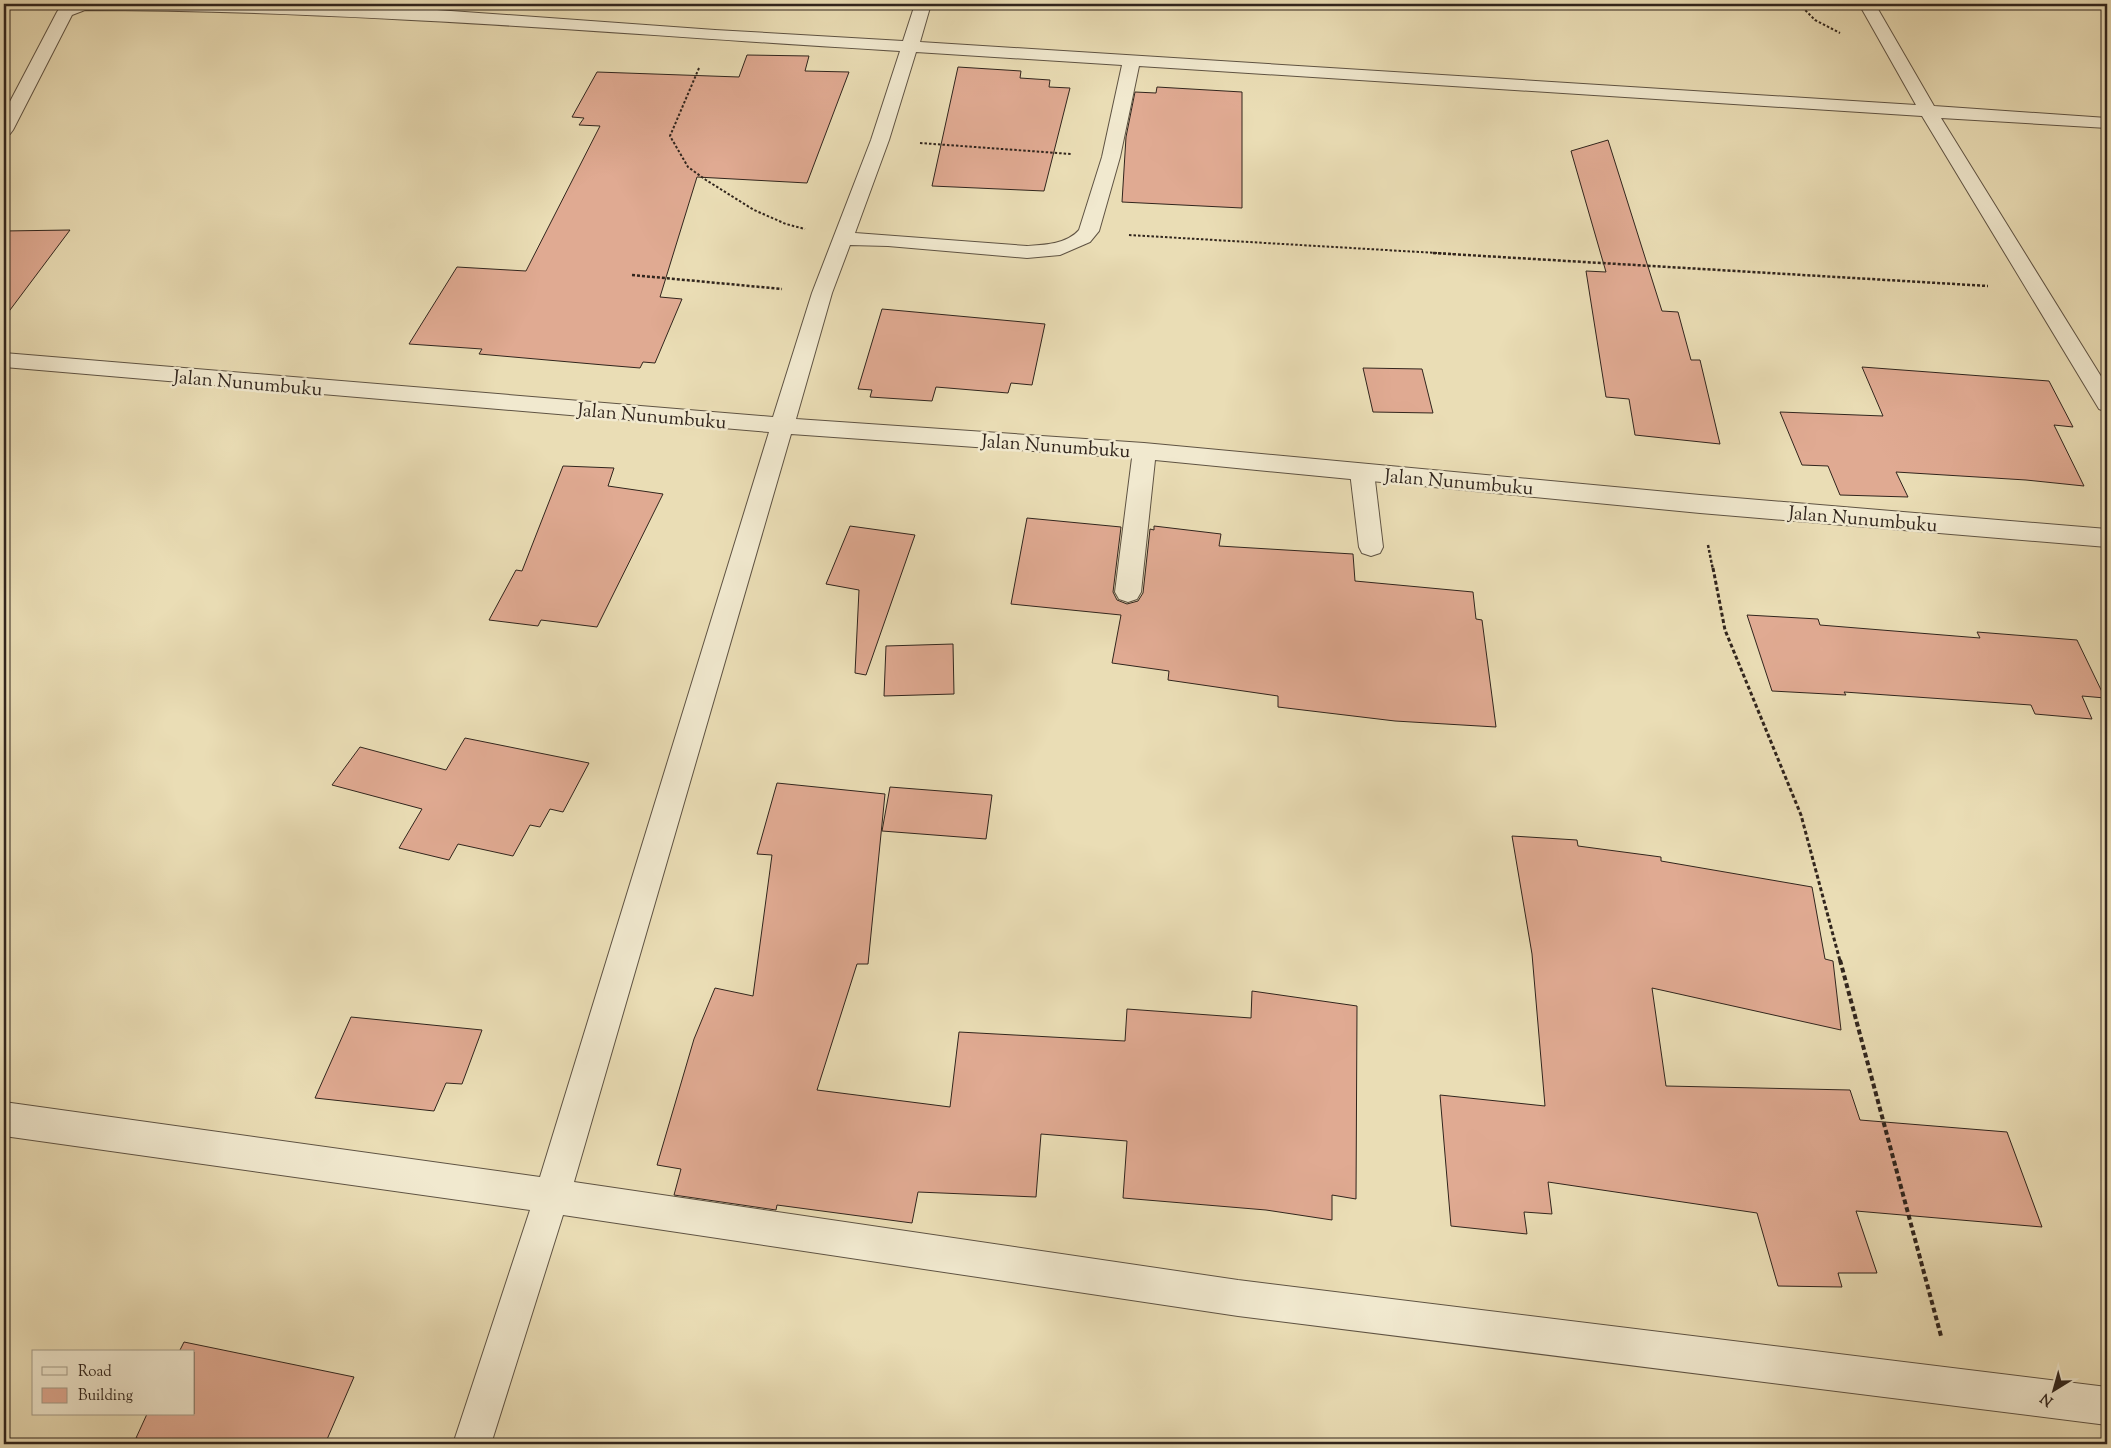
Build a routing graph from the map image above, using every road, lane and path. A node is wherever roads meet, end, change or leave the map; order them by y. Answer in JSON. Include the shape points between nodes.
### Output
{"nodes":[{"id":1,"x":923,"y":4,"type":"edge"},
{"id":2,"x":1867,"y":4,"type":"edge"},
{"id":3,"x":714,"y":35,"type":"junction"},
{"id":4,"x":910,"y":46,"type":"junction"},
{"id":5,"x":1132,"y":60,"type":"junction"},
{"id":6,"x":1930,"y":113,"type":"junction"},
{"id":7,"x":2107,"y":123,"type":"edge"},
{"id":8,"x":4,"y":130,"type":"edge"},
{"id":9,"x":880,"y":140,"type":"junction"},
{"id":10,"x":1111,"y":157,"type":"junction"},
{"id":11,"x":1089,"y":231,"type":"junction"},
{"id":12,"x":842,"y":239,"type":"junction"},
{"id":13,"x":632,"y":275,"type":"dead end"},
{"id":14,"x":2036,"y":289,"type":"junction"},
{"id":15,"x":822,"y":293,"type":"junction"},
{"id":16,"x":4,"y":360,"type":"edge"},
{"id":17,"x":2107,"y":404,"type":"edge"},
{"id":18,"x":784,"y":426,"type":"junction"},
{"id":19,"x":1144,"y":451,"type":"junction"},
{"id":20,"x":1362,"y":472,"type":"junction"},
{"id":21,"x":1700,"y":504,"type":"junction"},
{"id":22,"x":2107,"y":538,"type":"edge"},
{"id":23,"x":1371,"y":547,"type":"dead end"},
{"id":24,"x":1128,"y":592,"type":"dead end"},
{"id":25,"x":4,"y":1118,"type":"edge"},
{"id":26,"x":552,"y":1196,"type":"junction"},
{"id":27,"x":1954,"y":1387,"type":"junction"},
{"id":28,"x":2107,"y":1406,"type":"edge"},
{"id":29,"x":472,"y":1444,"type":"edge"}],
"edges":[{"from":1,"to":4,"type":"street"},
{"from":2,"to":6,"type":"street"},
{"from":3,"to":4,"type":"street"},
{"from":3,"to":8,"type":"street","via":[[423,14],[83,5],[65,12]]},
{"from":3,"to":12,"type":"path","via":[[670,136],[676,149],[688,167],[754,210],[786,224]]},
{"from":4,"to":5,"type":"street"},
{"from":4,"to":9,"type":"street"},
{"from":5,"to":6,"type":"street"},
{"from":5,"to":10,"type":"street"},
{"from":6,"to":7,"type":"street"},
{"from":6,"to":14,"type":"street"},
{"from":9,"to":10,"type":"path"},
{"from":9,"to":12,"type":"street"},
{"from":10,"to":11,"type":"street"},
{"from":11,"to":12,"type":"street","via":[[1083,238],[1053,251],[1027,252]]},
{"from":11,"to":14,"type":"path"},
{"from":12,"to":15,"type":"street"},
{"from":13,"to":15,"type":"path"},
{"from":14,"to":17,"type":"street"},
{"from":15,"to":18,"type":"street"},
{"from":16,"to":18,"type":"street","name":"Jalan Nunumbuku"},
{"from":18,"to":19,"type":"street","name":"Jalan Nunumbuku"},
{"from":18,"to":26,"type":"street"},
{"from":19,"to":20,"type":"street","name":"Jalan Nunumbuku"},
{"from":19,"to":24,"type":"street"},
{"from":20,"to":21,"type":"street","name":"Jalan Nunumbuku"},
{"from":20,"to":23,"type":"street"},
{"from":21,"to":22,"type":"street","name":"Jalan Nunumbuku"},
{"from":21,"to":27,"type":"path","via":[[1725,630],[1801,815]]},
{"from":25,"to":26,"type":"street"},
{"from":26,"to":27,"type":"street","via":[[1238,1298]]},
{"from":26,"to":29,"type":"street"},
{"from":27,"to":28,"type":"street"}]}
